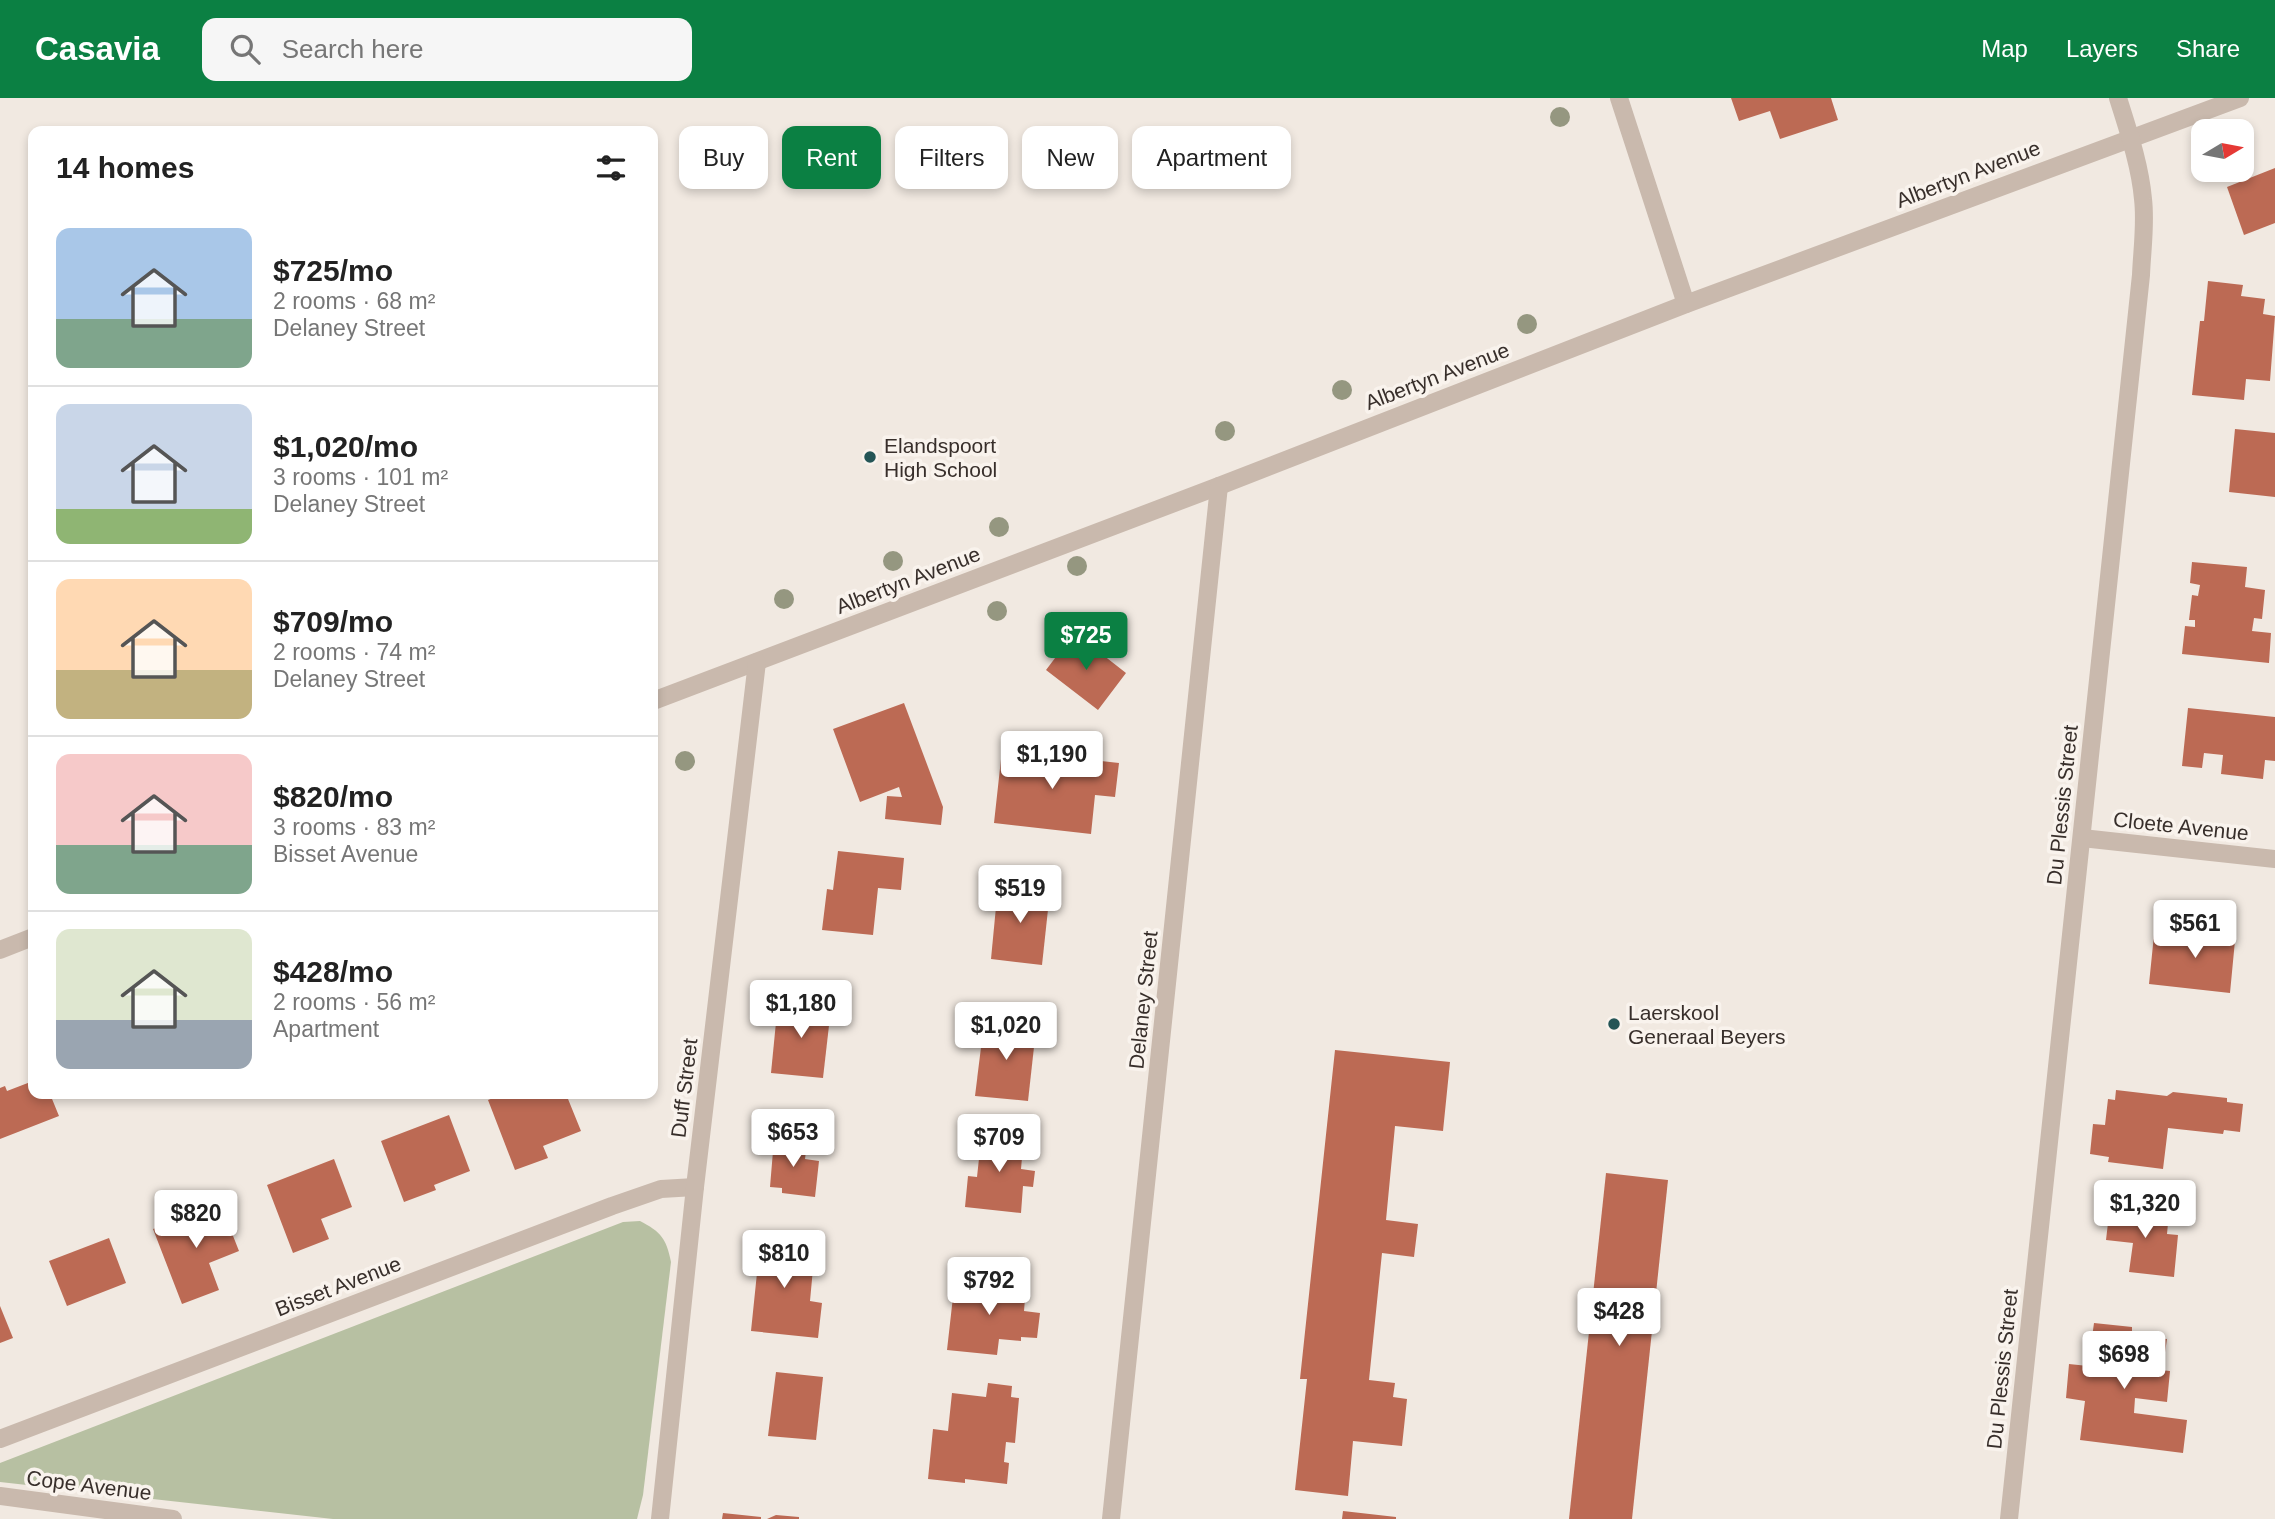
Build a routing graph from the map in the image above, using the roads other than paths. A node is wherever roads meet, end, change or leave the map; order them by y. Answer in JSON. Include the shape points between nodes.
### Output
{"nodes":[{"id":1,"x":1619,"y":98,"type":"edge"},
{"id":2,"x":2118,"y":98,"type":"edge"},
{"id":3,"x":2240,"y":98,"type":"edge"},
{"id":4,"x":2130,"y":138,"type":"junction"},
{"id":5,"x":1686,"y":304,"type":"junction"},
{"id":6,"x":1219,"y":486,"type":"junction"},
{"id":7,"x":757,"y":662,"type":"junction"},
{"id":8,"x":658,"y":699,"type":"edge"},
{"id":9,"x":2082,"y":838,"type":"junction"},
{"id":10,"x":2275,"y":859,"type":"edge"},
{"id":11,"x":28,"y":939,"type":"edge"},
{"id":12,"x":0,"y":950,"type":"edge"},
{"id":13,"x":695,"y":1187,"type":"junction"},
{"id":14,"x":0,"y":1439,"type":"edge"},
{"id":15,"x":0,"y":1496,"type":"edge"},
{"id":16,"x":173,"y":1519,"type":"edge"},
{"id":17,"x":660,"y":1519,"type":"edge"},
{"id":18,"x":1111,"y":1519,"type":"edge"},
{"id":19,"x":2009,"y":1519,"type":"edge"}],
"edges":[{"from":1,"to":5,"type":"street"},
{"from":2,"to":4,"type":"street","name":"Du Plessis Street"},
{"from":3,"to":4,"type":"street","name":"Albertyn Avenue"},
{"from":4,"to":5,"type":"street","name":"Albertyn Avenue"},
{"from":4,"to":9,"type":"street","name":"Du Plessis Street","via":[[2143,198],[2144,234]]},
{"from":5,"to":6,"type":"street","name":"Albertyn Avenue"},
{"from":6,"to":7,"type":"street","name":"Albertyn Avenue"},
{"from":6,"to":18,"type":"street","name":"Delaney Street"},
{"from":7,"to":8,"type":"street","name":"Albertyn Avenue"},
{"from":7,"to":13,"type":"street","name":"Duff Street"},
{"from":9,"to":10,"type":"street","name":"Cloete Avenue"},
{"from":9,"to":19,"type":"street","name":"Du Plessis Street"},
{"from":11,"to":12,"type":"street"},
{"from":13,"to":14,"type":"street","name":"Bisset Avenue","via":[[661,1189],[612,1206]]},
{"from":13,"to":17,"type":"street","name":"Duff Street"},
{"from":15,"to":16,"type":"street","name":"Cope Avenue"}]}
